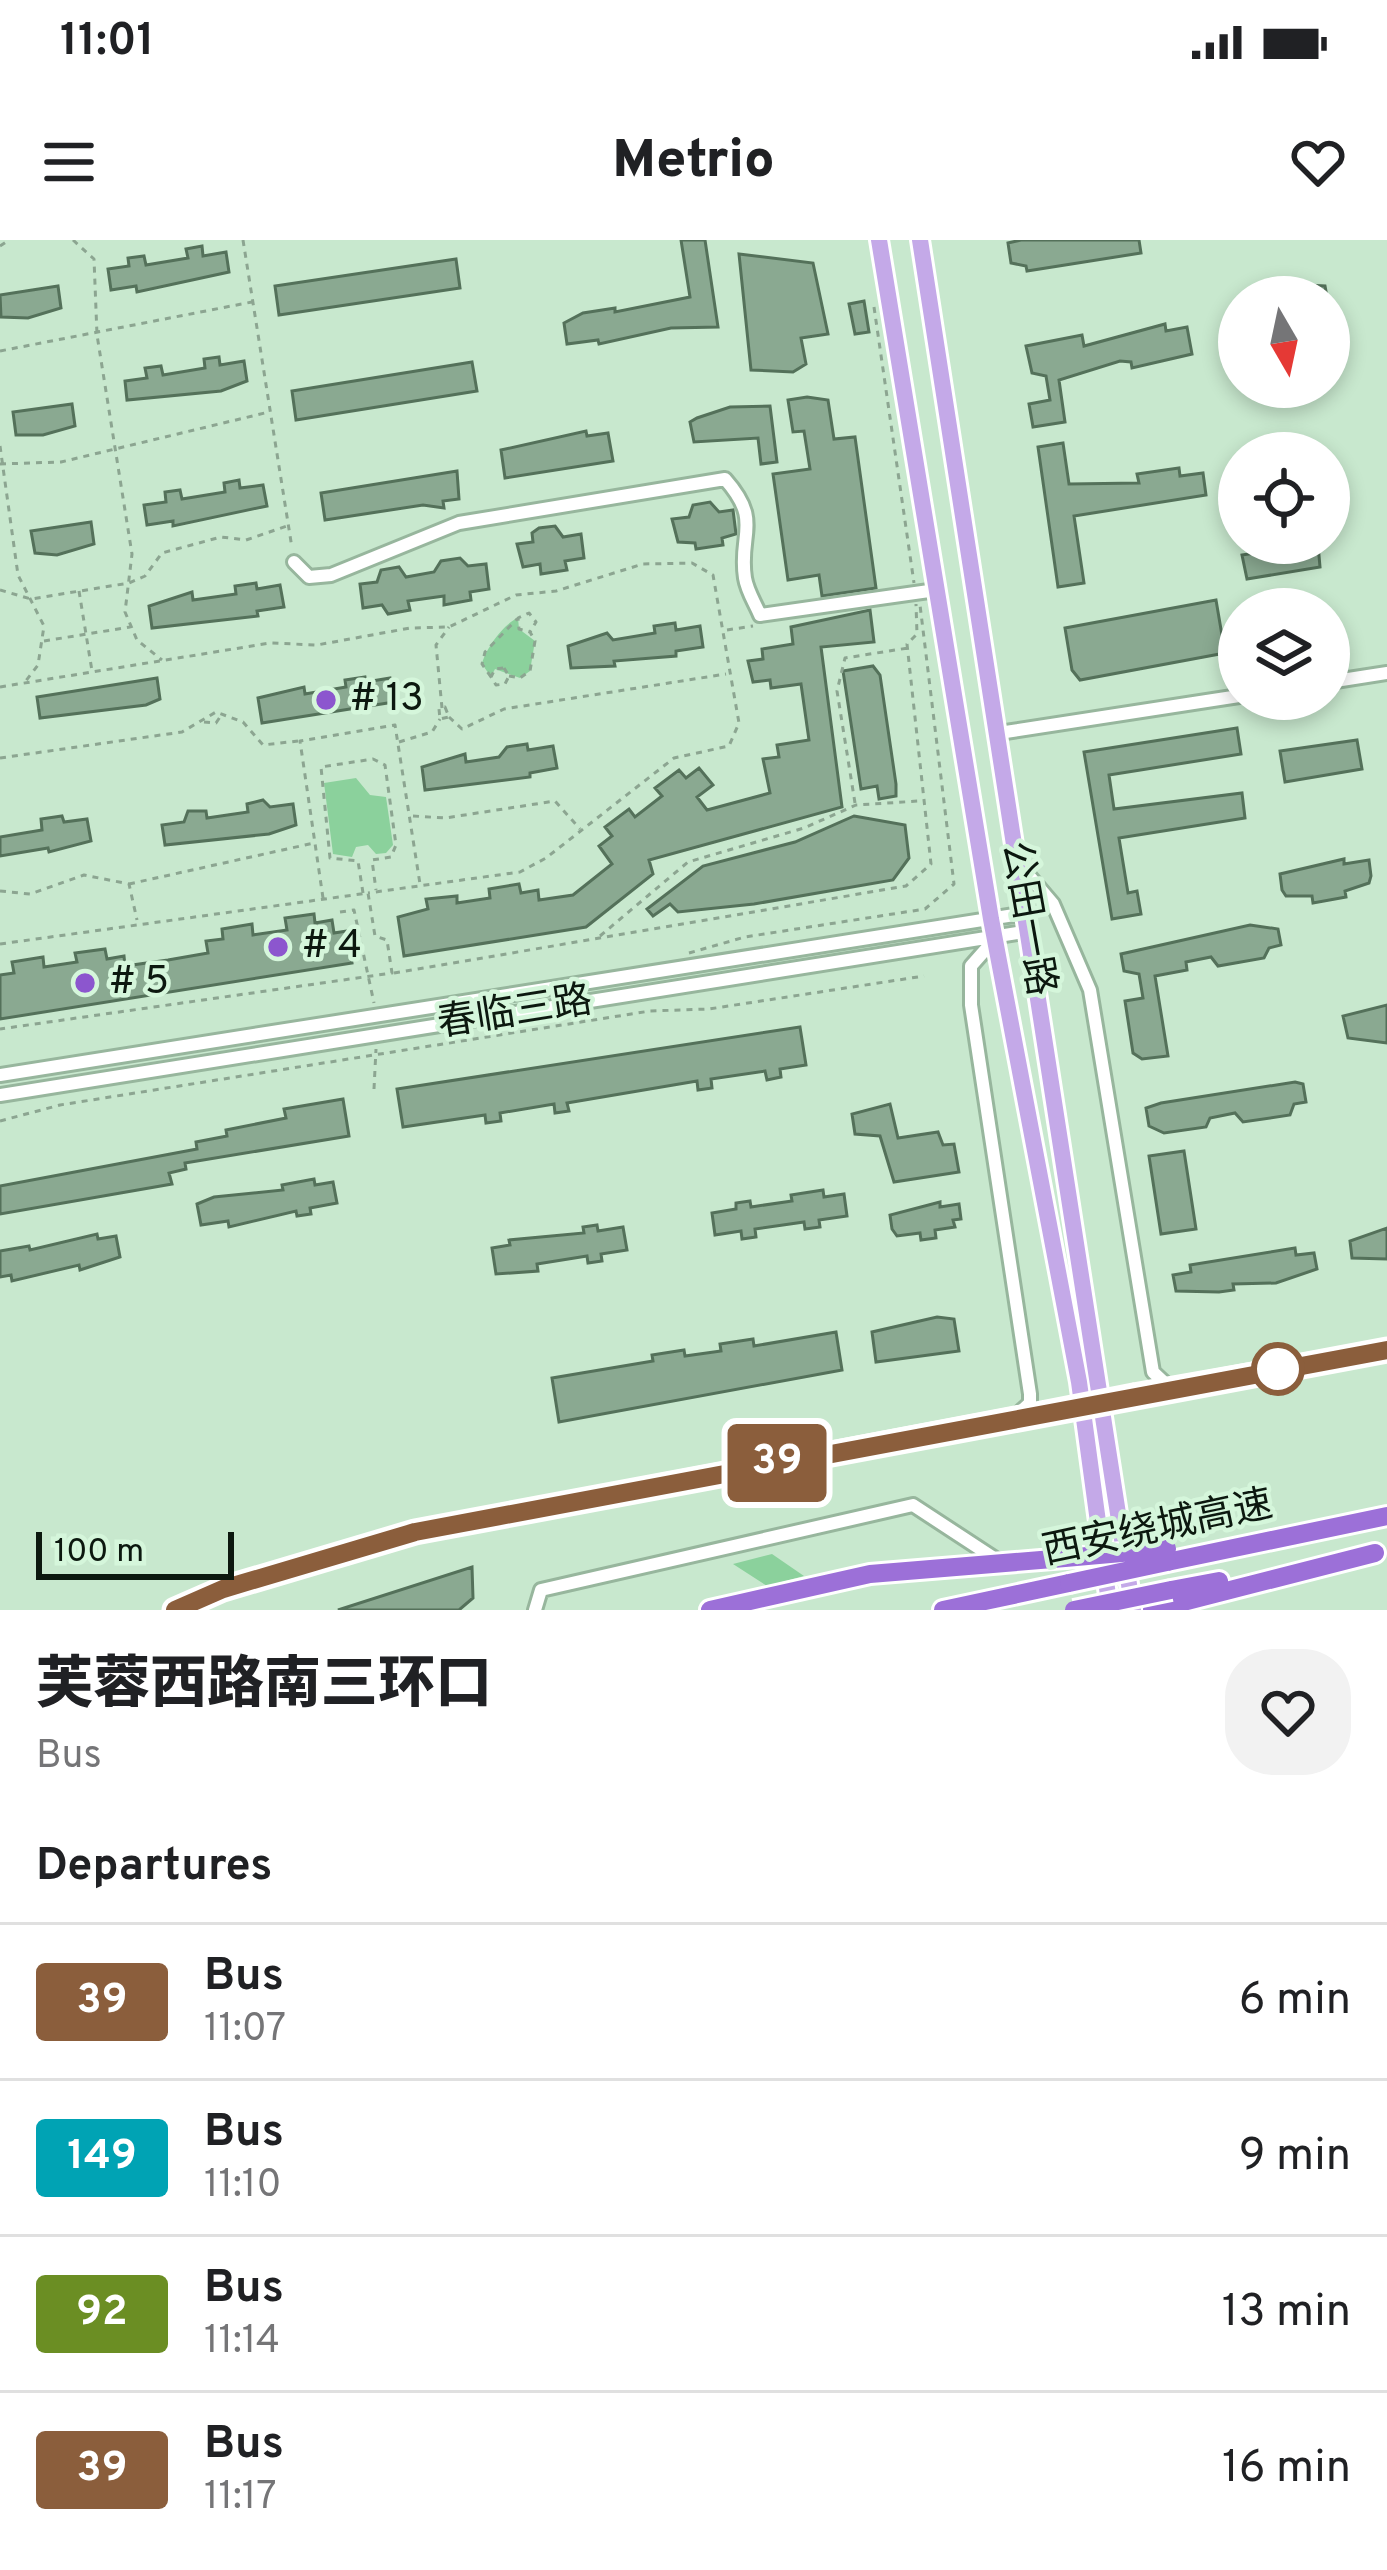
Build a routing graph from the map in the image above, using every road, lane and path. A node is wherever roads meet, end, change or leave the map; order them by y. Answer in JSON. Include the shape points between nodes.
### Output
{"nodes":[{"id":1,"x":9,"y":240,"type":"edge"},
{"id":2,"x":73,"y":240,"type":"edge"},
{"id":3,"x":243,"y":240,"type":"edge"},
{"id":4,"x":879,"y":240,"type":"edge"},
{"id":5,"x":920,"y":240,"type":"edge"},
{"id":6,"x":0,"y":246,"type":"edge"},
{"id":7,"x":254,"y":301,"type":"junction"},
{"id":8,"x":881,"y":307,"type":"dead end"},
{"id":9,"x":874,"y":308,"type":"dead end"},
{"id":10,"x":98,"y":335,"type":"junction"},
{"id":11,"x":0,"y":351,"type":"edge"},
{"id":12,"x":271,"y":412,"type":"junction"},
{"id":13,"x":116,"y":445,"type":"junction"},
{"id":14,"x":0,"y":446,"type":"edge"},
{"id":15,"x":2,"y":464,"type":"edge"},
{"id":16,"x":289,"y":525,"type":"junction"},
{"id":17,"x":294,"y":562,"type":"joint"},
{"id":18,"x":129,"y":583,"type":"junction"},
{"id":19,"x":0,"y":590,"type":"edge"},
{"id":20,"x":80,"y":591,"type":"junction"},
{"id":21,"x":929,"y":591,"type":"junction"},
{"id":22,"x":31,"y":599,"type":"junction"},
{"id":23,"x":518,"y":618,"type":"junction"},
{"id":24,"x":761,"y":625,"type":"dead end"},
{"id":25,"x":131,"y":627,"type":"junction"},
{"id":26,"x":449,"y":627,"type":"junction"},
{"id":27,"x":428,"y":628,"type":"junction"},
{"id":28,"x":724,"y":631,"type":"junction"},
{"id":29,"x":530,"y":632,"type":"junction"},
{"id":30,"x":86,"y":634,"type":"junction"},
{"id":31,"x":436,"y":638,"type":"junction"},
{"id":32,"x":41,"y":641,"type":"junction"},
{"id":33,"x":908,"y":648,"type":"junction"},
{"id":34,"x":163,"y":661,"type":"junction"},
{"id":35,"x":93,"y":672,"type":"junction"},
{"id":36,"x":1387,"y":673,"type":"edge"},
{"id":37,"x":730,"y":674,"type":"junction"},
{"id":38,"x":1350,"y":679,"type":"edge"},
{"id":39,"x":23,"y":683,"type":"junction"},
{"id":40,"x":0,"y":687,"type":"edge"},
{"id":41,"x":1218,"y":699,"type":"edge"},
{"id":42,"x":442,"y":708,"type":"junction"},
{"id":43,"x":220,"y":716,"type":"junction"},
{"id":44,"x":449,"y":717,"type":"junction"},
{"id":45,"x":440,"y":718,"type":"junction"},
{"id":46,"x":202,"y":722,"type":"junction"},
{"id":47,"x":999,"y":733,"type":"junction"},
{"id":48,"x":300,"y":741,"type":"junction"},
{"id":49,"x":398,"y":742,"type":"junction"},
{"id":50,"x":0,"y":758,"type":"edge"},
{"id":51,"x":922,"y":800,"type":"junction"},
{"id":52,"x":856,"y":805,"type":"junction"},
{"id":53,"x":410,"y":817,"type":"junction"},
{"id":54,"x":581,"y":830,"type":"junction"},
{"id":55,"x":315,"y":843,"type":"junction"},
{"id":56,"x":1019,"y":864,"type":"junction"},
{"id":57,"x":129,"y":884,"type":"junction"},
{"id":58,"x":421,"y":885,"type":"junction"},
{"id":59,"x":0,"y":891,"type":"edge"},
{"id":60,"x":376,"y":892,"type":"junction"},
{"id":61,"x":365,"y":893,"type":"junction"},
{"id":62,"x":323,"y":898,"type":"junction"},
{"id":63,"x":340,"y":913,"type":"dead end"},
{"id":64,"x":992,"y":919,"type":"junction"},
{"id":65,"x":137,"y":922,"type":"junction"},
{"id":66,"x":1028,"y":922,"type":"junction"},
{"id":67,"x":375,"y":936,"type":"junction"},
{"id":68,"x":598,"y":937,"type":"junction"},
{"id":69,"x":995,"y":939,"type":"junction"},
{"id":70,"x":0,"y":944,"type":"edge"},
{"id":71,"x":683,"y":954,"type":"dead end"},
{"id":72,"x":392,"y":973,"type":"junction"},
{"id":73,"x":924,"y":976,"type":"dead end"},
{"id":74,"x":0,"y":1029,"type":"edge"},
{"id":75,"x":0,"y":1076,"type":"edge"},
{"id":76,"x":0,"y":1095,"type":"edge"},
{"id":77,"x":0,"y":1121,"type":"edge"},
{"id":78,"x":1387,"y":1350,"type":"edge"},
{"id":79,"x":1170,"y":1388,"type":"junction"},
{"id":80,"x":1016,"y":1416,"type":"junction"},
{"id":81,"x":1377,"y":1518,"type":"edge"},
{"id":82,"x":1381,"y":1552,"type":"edge"},
{"id":83,"x":1167,"y":1555,"type":"junction"},
{"id":84,"x":1001,"y":1562,"type":"junction"},
{"id":85,"x":1172,"y":1597,"type":"junction"},
{"id":86,"x":175,"y":1610,"type":"edge"},
{"id":87,"x":535,"y":1610,"type":"edge"},
{"id":88,"x":710,"y":1610,"type":"edge"},
{"id":89,"x":944,"y":1610,"type":"edge"},
{"id":90,"x":1074,"y":1610,"type":"edge"},
{"id":91,"x":1110,"y":1610,"type":"edge"},
{"id":92,"x":1132,"y":1610,"type":"edge"},
{"id":93,"x":1152,"y":1610,"type":"edge"}],
"edges":[{"from":1,"to":6,"type":"path"},
{"from":2,"to":10,"type":"path","via":[[94,259]]},
{"from":3,"to":7,"type":"path"},
{"from":4,"to":21,"type":"main road","name":"公田一路"},
{"from":5,"to":47,"type":"main road","name":"公田一路"},
{"from":7,"to":10,"type":"path"},
{"from":7,"to":12,"type":"path"},
{"from":8,"to":21,"type":"path"},
{"from":9,"to":33,"type":"path","via":[[916,600]]},
{"from":10,"to":11,"type":"path"},
{"from":10,"to":13,"type":"path"},
{"from":12,"to":13,"type":"path"},
{"from":12,"to":16,"type":"path"},
{"from":13,"to":15,"type":"path","via":[[61,462]]},
{"from":13,"to":18,"type":"path"},
{"from":14,"to":15,"type":"path"},
{"from":15,"to":22,"type":"path","via":[[18,574]]},
{"from":16,"to":17,"type":"path"},
{"from":16,"to":18,"type":"path","via":[[162,553]]},
{"from":17,"to":21,"type":"street","via":[[309,578],[331,575],[459,523],[725,478],[742,498],[750,538],[745,576],[760,615]]},
{"from":18,"to":20,"type":"path"},
{"from":18,"to":25,"type":"path"},
{"from":19,"to":22,"type":"path"},
{"from":20,"to":22,"type":"path"},
{"from":20,"to":30,"type":"path"},
{"from":21,"to":64,"type":"main road","name":"公田一路"},
{"from":21,"to":71,"type":"path","via":[[928,702],[954,884],[925,909]]},
{"from":22,"to":32,"type":"path","via":[[44,626]]},
{"from":23,"to":29,"type":"path","via":[[519,629]]},
{"from":23,"to":29,"type":"path","via":[[529,613],[536,622]]},
{"from":23,"to":29,"type":"path","via":[[484,652],[491,677],[495,669],[520,678],[530,671]]},
{"from":24,"to":28,"type":"path"},
{"from":25,"to":30,"type":"path"},
{"from":25,"to":34,"type":"path"},
{"from":26,"to":27,"type":"path"},
{"from":26,"to":28,"type":"path","via":[[516,595],[643,564],[692,563],[713,575]]},
{"from":26,"to":31,"type":"path"},
{"from":27,"to":31,"type":"path"},
{"from":27,"to":34,"type":"path"},
{"from":28,"to":37,"type":"path"},
{"from":30,"to":32,"type":"path"},
{"from":30,"to":35,"type":"path"},
{"from":31,"to":42,"type":"path"},
{"from":32,"to":39,"type":"path","via":[[38,665]]},
{"from":33,"to":51,"type":"path"},
{"from":33,"to":52,"type":"path","via":[[845,658],[837,691]]},
{"from":34,"to":35,"type":"path"},
{"from":35,"to":39,"type":"path"},
{"from":36,"to":38,"type":"street"},
{"from":37,"to":44,"type":"path","via":[[503,710],[462,729]]},
{"from":37,"to":54,"type":"path","via":[[739,723],[729,746],[674,758]]},
{"from":39,"to":40,"type":"path"},
{"from":41,"to":47,"type":"street"},
{"from":42,"to":44,"type":"path"},
{"from":42,"to":45,"type":"path"},
{"from":43,"to":46,"type":"path"},
{"from":43,"to":46,"type":"path","via":[[209,712]]},
{"from":43,"to":48,"type":"path","via":[[244,722],[263,745]]},
{"from":44,"to":45,"type":"path"},
{"from":45,"to":49,"type":"path","via":[[432,733]]},
{"from":46,"to":50,"type":"path","via":[[166,735]]},
{"from":47,"to":56,"type":"main road","name":"公田一路"},
{"from":48,"to":49,"type":"path","via":[[395,725]]},
{"from":48,"to":55,"type":"path"},
{"from":49,"to":53,"type":"path"},
{"from":51,"to":52,"type":"path"},
{"from":51,"to":68,"type":"path","via":[[931,864],[906,886]]},
{"from":52,"to":68,"type":"path","via":[[688,862]]},
{"from":53,"to":54,"type":"path","via":[[555,801]]},
{"from":53,"to":58,"type":"path"},
{"from":54,"to":58,"type":"path","via":[[520,872]]},
{"from":55,"to":57,"type":"path"},
{"from":55,"to":62,"type":"path"},
{"from":56,"to":66,"type":"main road","name":"公田一路"},
{"from":56,"to":79,"type":"street","via":[[1053,904],[1090,990],[1154,1372]]},
{"from":57,"to":59,"type":"path","via":[[84,874],[30,894]]},
{"from":57,"to":65,"type":"path"},
{"from":58,"to":60,"type":"path"},
{"from":60,"to":61,"type":"path"},
{"from":60,"to":61,"type":"path","via":[[372,860],[391,857],[396,845],[385,765],[321,766],[330,858],[358,862]]},
{"from":61,"to":62,"type":"path"},
{"from":61,"to":67,"type":"path"},
{"from":62,"to":65,"type":"path"},
{"from":63,"to":67,"type":"path","via":[[354,910],[364,943]]},
{"from":64,"to":66,"type":"street","name":"春临三路"},
{"from":64,"to":69,"type":"main road","name":"公田一路"},
{"from":64,"to":75,"type":"street","name":"春临三路"},
{"from":65,"to":70,"type":"path"},
{"from":66,"to":69,"type":"street","name":"春临三路"},
{"from":66,"to":92,"type":"main road","name":"公田一路"},
{"from":67,"to":72,"type":"path","via":[[387,940]]},
{"from":68,"to":72,"type":"path"},
{"from":69,"to":76,"type":"street","name":"春临三路"},
{"from":69,"to":80,"type":"street","via":[[971,966],[971,1005],[1030,1394]]},
{"from":69,"to":91,"type":"main road","name":"公田一路","via":[[1079,1382]]},
{"from":72,"to":74,"type":"path"},
{"from":73,"to":77,"type":"path","via":[[650,1011]]},
{"from":78,"to":79,"type":"highway"},
{"from":79,"to":80,"type":"highway","bridge":true},
{"from":80,"to":86,"type":"highway","via":[[415,1532]]},
{"from":81,"to":83,"type":"highway","name":"西安绕城高速"},
{"from":82,"to":85,"type":"highway","name":"西安绕城高速"},
{"from":83,"to":84,"type":"highway","bridge":true},
{"from":83,"to":89,"type":"highway","name":"西安绕城高速","bridge":true},
{"from":84,"to":87,"type":"street","via":[[913,1505],[597,1573],[541,1590]]},
{"from":84,"to":88,"type":"highway","via":[[870,1574]]},
{"from":85,"to":90,"type":"highway","name":"西安绕城高速","bridge":true},
{"from":85,"to":93,"type":"highway"}]}
